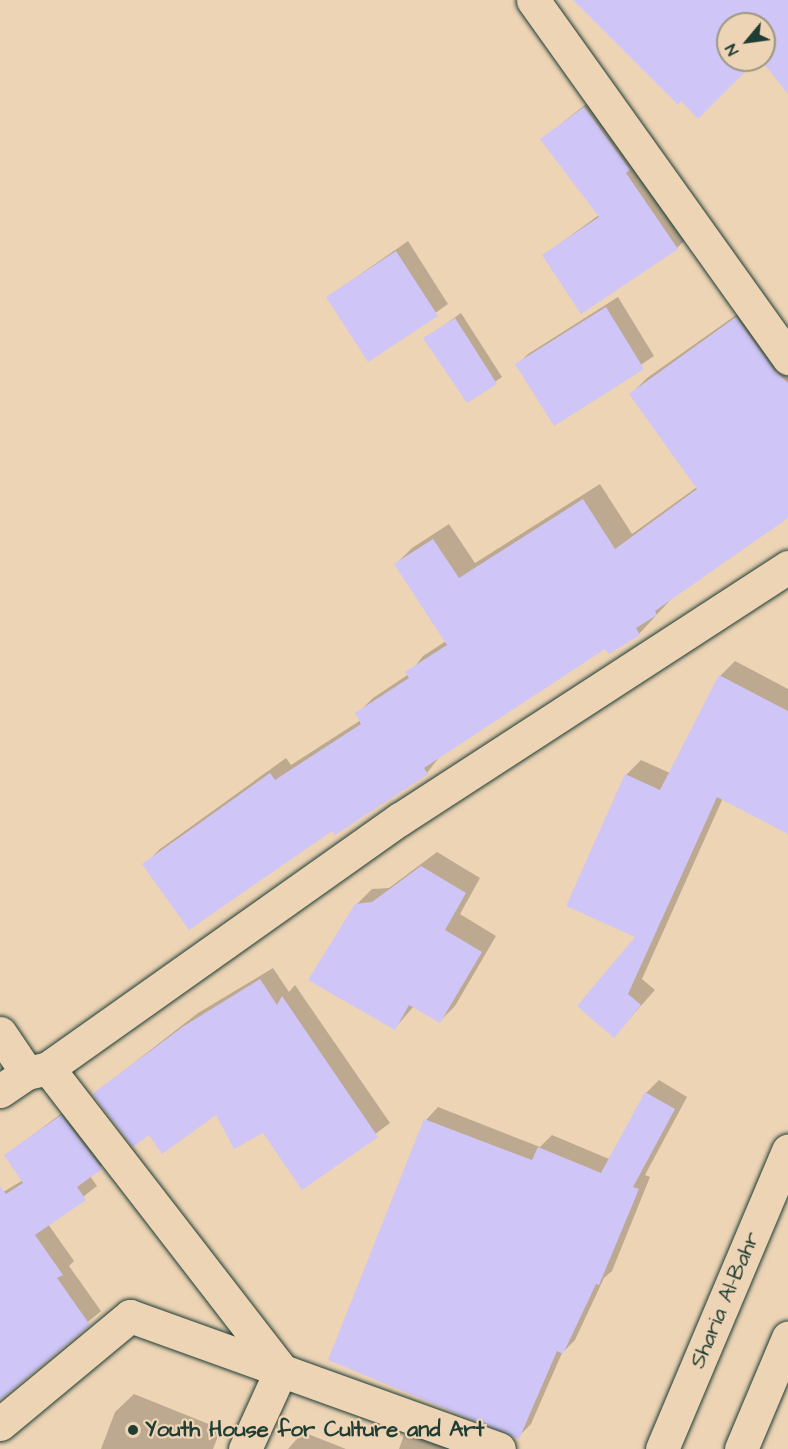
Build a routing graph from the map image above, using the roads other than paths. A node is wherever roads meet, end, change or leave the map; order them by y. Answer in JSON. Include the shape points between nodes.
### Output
{"nodes":[{"id":1,"x":533,"y":0,"type":"edge"},
{"id":2,"x":788,"y":358,"type":"edge"},
{"id":3,"x":788,"y":567,"type":"edge"},
{"id":4,"x":0,"y":1033,"type":"edge"},
{"id":5,"x":25,"y":1078,"type":"edge"},
{"id":6,"x":788,"y":1150,"type":"edge"},
{"id":7,"x":788,"y":1338,"type":"edge"},
{"id":8,"x":281,"y":1370,"type":"junction"},
{"id":9,"x":0,"y":1424,"type":"edge"},
{"id":10,"x":245,"y":1449,"type":"edge"},
{"id":11,"x":499,"y":1449,"type":"edge"},
{"id":12,"x":662,"y":1449,"type":"edge"},
{"id":13,"x":741,"y":1449,"type":"edge"}],
"edges":[{"from":1,"to":2,"type":"street"},
{"from":3,"to":5,"type":"street","via":[[400,819]]},
{"from":4,"to":5,"type":"street"},
{"from":5,"to":8,"type":"street"},
{"from":6,"to":12,"type":"street","name":"Sharia Al-Bahr"},
{"from":7,"to":13,"type":"street"},
{"from":8,"to":9,"type":"street","via":[[130,1316]]},
{"from":8,"to":10,"type":"street"},
{"from":8,"to":11,"type":"street"}]}
